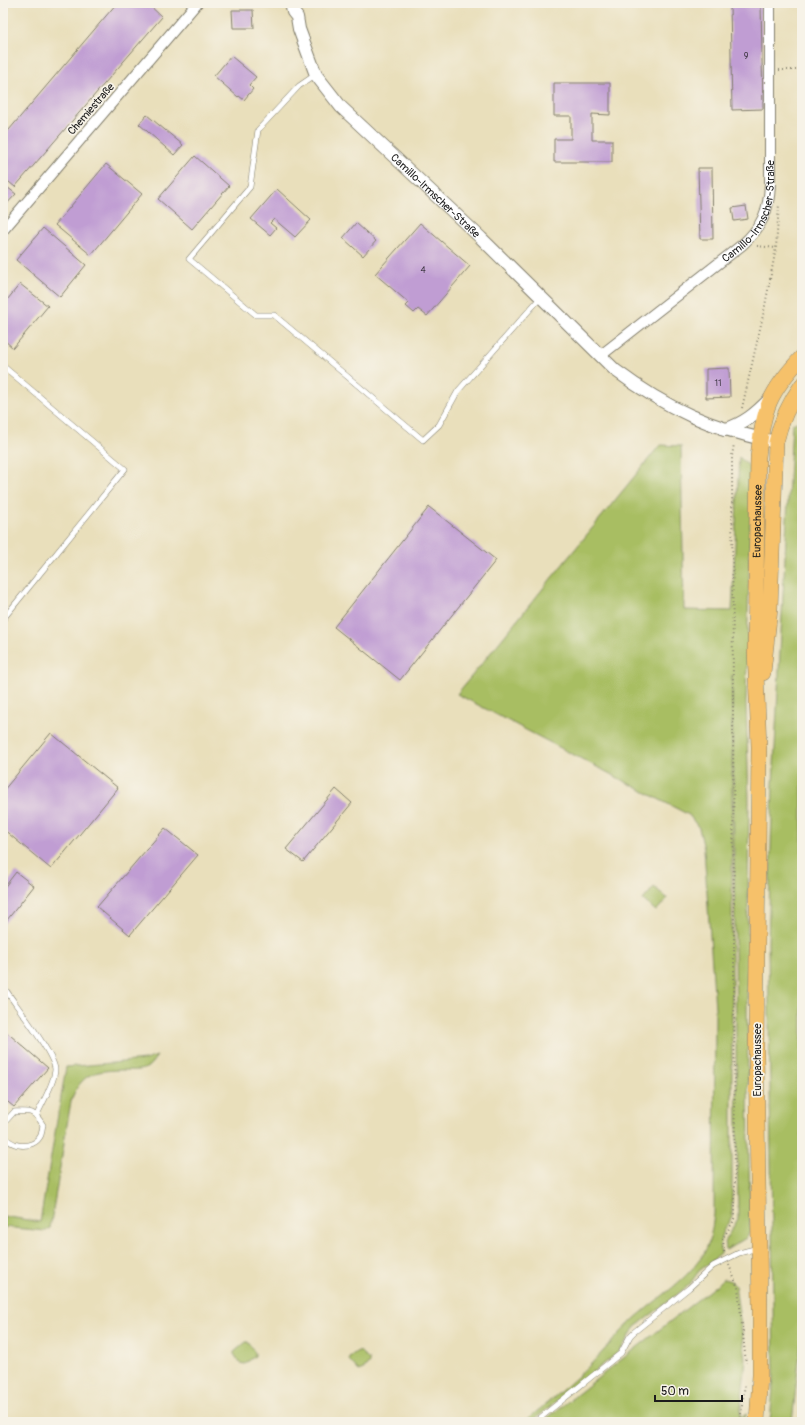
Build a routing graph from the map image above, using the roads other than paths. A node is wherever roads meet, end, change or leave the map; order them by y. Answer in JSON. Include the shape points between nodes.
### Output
{"nodes":[{"id":1,"x":197,"y":3,"type":"edge"},
{"id":2,"x":291,"y":3,"type":"edge"},
{"id":3,"x":299,"y":3,"type":"edge"},
{"id":4,"x":770,"y":3,"type":"edge"},
{"id":5,"x":297,"y":17,"type":"junction"},
{"id":6,"x":316,"y":74,"type":"junction"},
{"id":7,"x":3,"y":230,"type":"edge"},
{"id":8,"x":541,"y":297,"type":"junction"},
{"id":9,"x":600,"y":356,"type":"junction"},
{"id":10,"x":802,"y":357,"type":"edge"},
{"id":11,"x":3,"y":366,"type":"edge"},
{"id":12,"x":802,"y":385,"type":"edge"},
{"id":13,"x":770,"y":399,"type":"junction"},
{"id":14,"x":730,"y":431,"type":"junction"},
{"id":15,"x":760,"y":439,"type":"junction"},
{"id":16,"x":776,"y":442,"type":"junction"},
{"id":17,"x":3,"y":618,"type":"edge"},
{"id":18,"x":758,"y":697,"type":"junction"},
{"id":19,"x":3,"y":986,"type":"edge"},
{"id":20,"x":37,"y":1115,"type":"junction"},
{"id":21,"x":3,"y":1124,"type":"edge"},
{"id":22,"x":3,"y":1134,"type":"edge"},
{"id":23,"x":759,"y":1248,"type":"junction"},
{"id":24,"x":535,"y":1422,"type":"edge"},
{"id":25,"x":757,"y":1422,"type":"edge"}],
"edges":[{"from":1,"to":7,"type":"street","name":"Chemiestraße"},
{"from":2,"to":5,"type":"street","name":"Camillo-Irmscher-Straße"},
{"from":3,"to":5,"type":"street","name":"Camillo-Irmscher-Straße"},
{"from":4,"to":9,"type":"street","name":"Camillo-Irmscher-Straße","via":[[770,196],[761,223],[742,245]]},
{"from":5,"to":6,"type":"street","name":"Camillo-Irmscher-Straße","via":[[298,29]]},
{"from":6,"to":8,"type":"street","name":"Camillo-Irmscher-Straße","via":[[341,107]]},
{"from":6,"to":8,"type":"lane","via":[[299,86],[258,130],[250,187],[189,260],[256,315],[274,315],[423,440],[439,425],[458,391]]},
{"from":8,"to":9,"type":"street","name":"Camillo-Irmscher-Straße"},
{"from":9,"to":14,"type":"street","name":"Camillo-Irmscher-Straße","via":[[631,382],[673,408],[702,422]]},
{"from":10,"to":13,"type":"main road","name":"Europachaussee","via":[[785,376]]},
{"from":11,"to":17,"type":"lane","via":[[125,469]]},
{"from":12,"to":16,"type":"main road","name":"Europachaussee","via":[[788,405]]},
{"from":13,"to":14,"type":"street","via":[[750,418]]},
{"from":13,"to":15,"type":"main road","name":"Europachaussee"},
{"from":14,"to":15,"type":"street","name":"Camillo-Irmscher-Straße"},
{"from":15,"to":16,"type":"street","name":"Camillo-Irmscher-Straße"},
{"from":15,"to":18,"type":"main road","name":"Europachaussee","via":[[755,648]]},
{"from":16,"to":18,"type":"main road","name":"Europachaussee","via":[[770,609]]},
{"from":18,"to":23,"type":"main road","name":"Europachaussee","via":[[756,1059]]},
{"from":19,"to":20,"type":"lane","via":[[50,1055],[55,1070]]},
{"from":20,"to":21,"type":"lane","via":[[27,1111],[14,1112]]},
{"from":20,"to":22,"type":"lane","via":[[43,1125],[41,1136],[34,1143],[23,1146],[10,1143]]},
{"from":23,"to":24,"type":"lane","via":[[739,1253],[713,1266],[634,1332],[621,1353]]},
{"from":23,"to":25,"type":"main road","name":"Europachaussee","via":[[760,1375]]}]}
